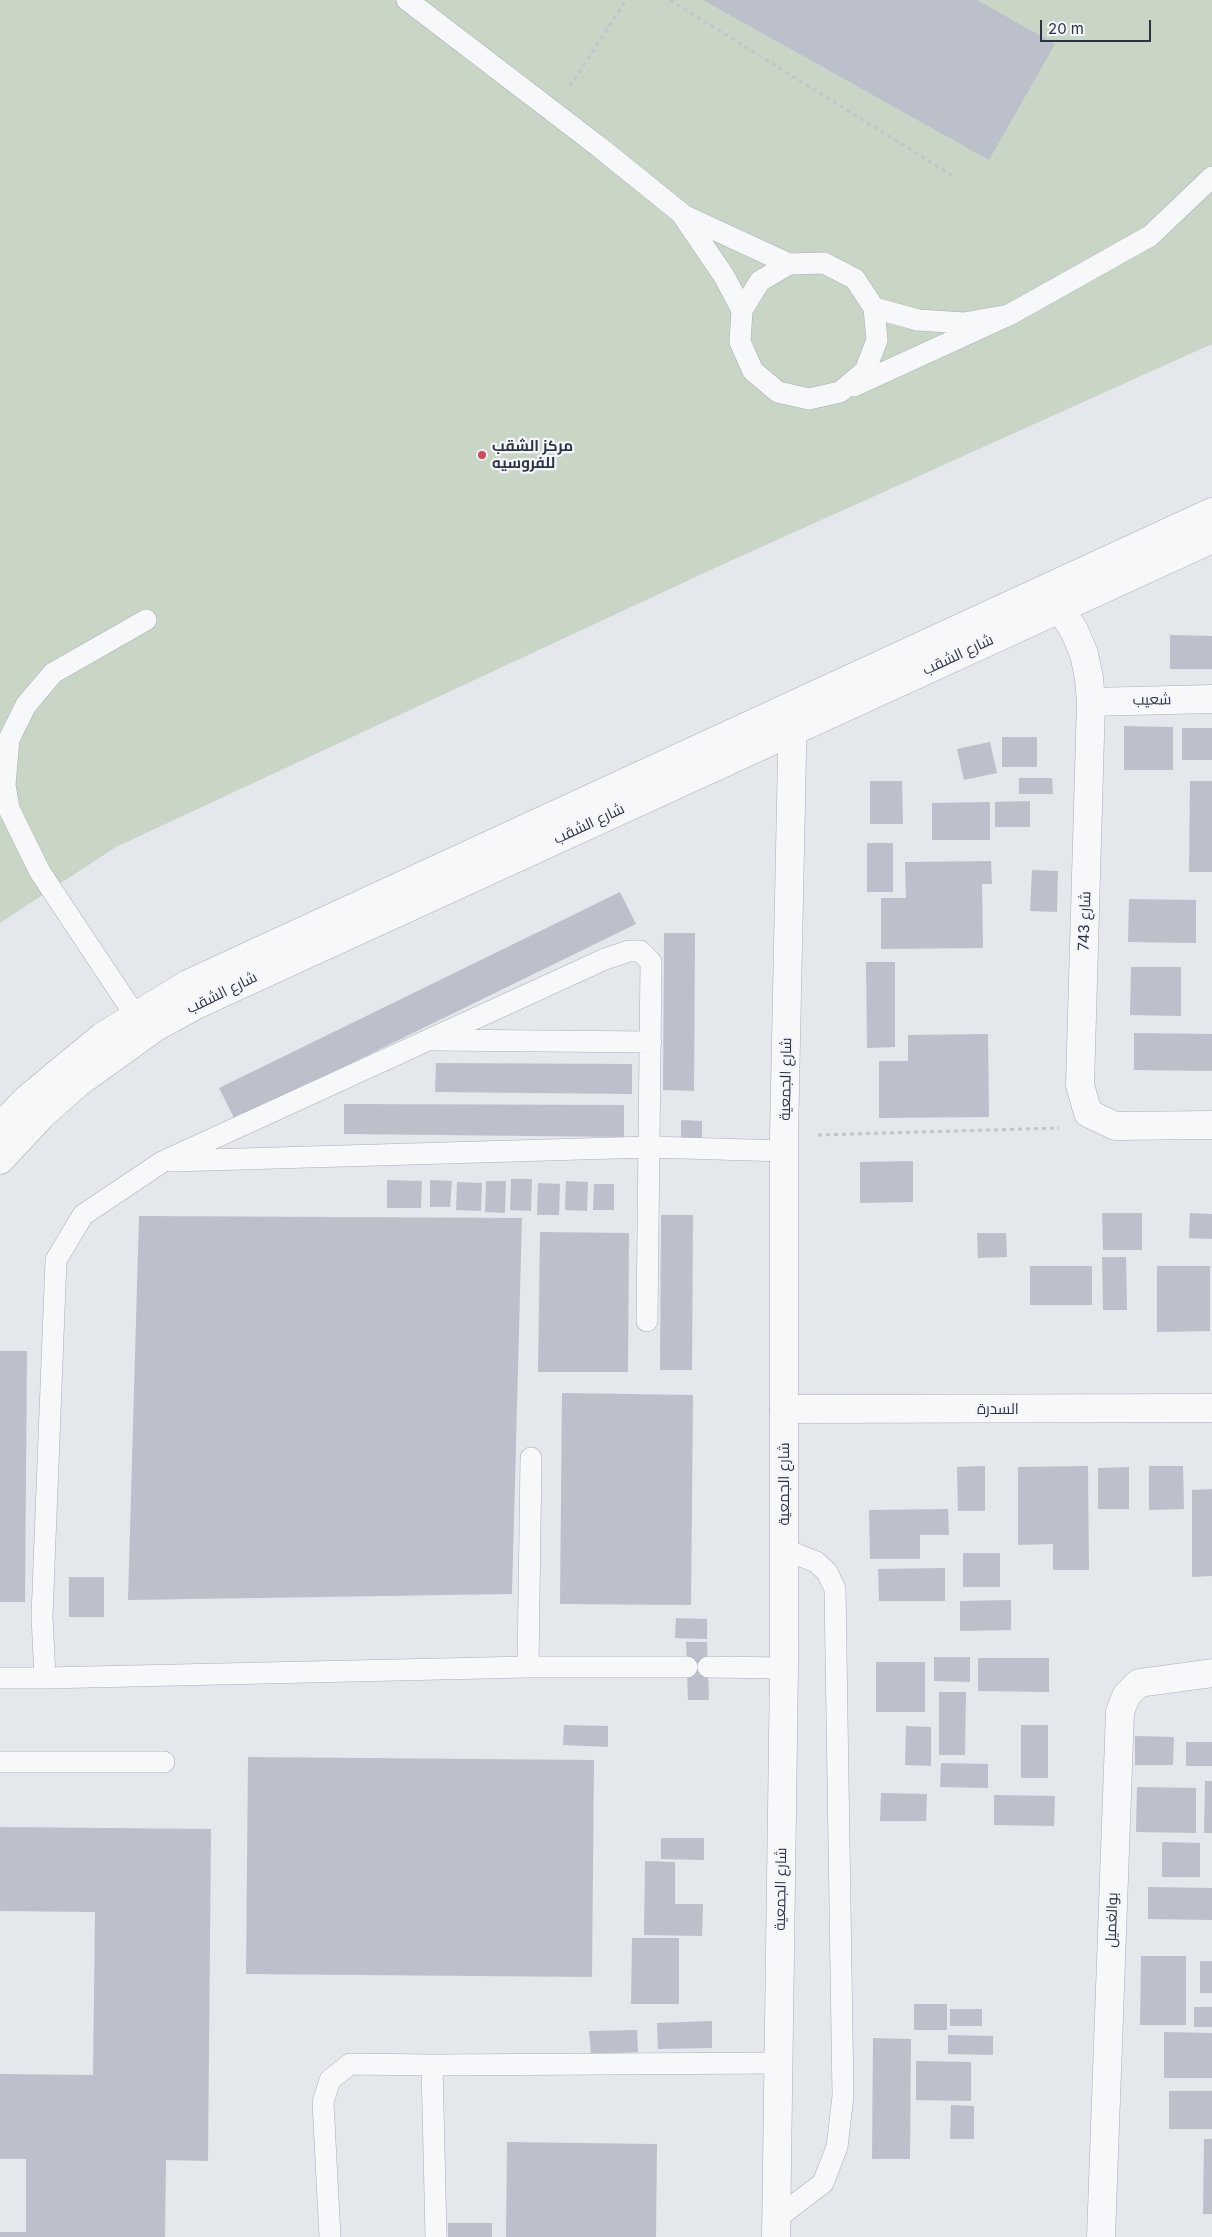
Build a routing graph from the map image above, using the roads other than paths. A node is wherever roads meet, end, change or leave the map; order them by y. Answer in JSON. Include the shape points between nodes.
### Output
{"nodes":[{"id":1,"x":407,"y":0,"type":"edge"},
{"id":2,"x":1212,"y":177,"type":"edge"},
{"id":3,"x":681,"y":213,"type":"junction"},
{"id":4,"x":790,"y":264,"type":"junction"},
{"id":5,"x":874,"y":308,"type":"junction"},
{"id":6,"x":742,"y":310,"type":"junction"},
{"id":7,"x":1009,"y":314,"type":"junction"},
{"id":8,"x":840,"y":392,"type":"junction"},
{"id":9,"x":1212,"y":512,"type":"edge"},
{"id":10,"x":1212,"y":539,"type":"edge"},
{"id":11,"x":1060,"y":609,"type":"junction"},
{"id":12,"x":146,"y":620,"type":"dead end"},
{"id":13,"x":1212,"y":699,"type":"edge"},
{"id":14,"x":1091,"y":702,"type":"junction"},
{"id":15,"x":793,"y":719,"type":"junction"},
{"id":16,"x":597,"y":808,"type":"junction"},
{"id":17,"x":135,"y":1015,"type":"junction"},
{"id":18,"x":430,"y":1040,"type":"junction"},
{"id":19,"x":650,"y":1042,"type":"junction"},
{"id":20,"x":1212,"y":1125,"type":"edge"},
{"id":21,"x":0,"y":1127,"type":"edge"},
{"id":22,"x":784,"y":1143,"type":"junction"},
{"id":23,"x":649,"y":1147,"type":"junction"},
{"id":24,"x":0,"y":1160,"type":"edge"},
{"id":25,"x":162,"y":1162,"type":"junction"},
{"id":26,"x":647,"y":1321,"type":"dead end"},
{"id":27,"x":1212,"y":1408,"type":"edge"},
{"id":28,"x":784,"y":1409,"type":"junction"},
{"id":29,"x":531,"y":1458,"type":"dead end"},
{"id":30,"x":784,"y":1549,"type":"junction"},
{"id":31,"x":528,"y":1666,"type":"junction"},
{"id":32,"x":784,"y":1668,"type":"junction"},
{"id":33,"x":1212,"y":1673,"type":"edge"},
{"id":34,"x":0,"y":1678,"type":"edge"},
{"id":35,"x":45,"y":1678,"type":"junction"},
{"id":36,"x":0,"y":1762,"type":"edge"},
{"id":37,"x":164,"y":1762,"type":"dead end"},
{"id":38,"x":779,"y":2063,"type":"junction"},
{"id":39,"x":432,"y":2065,"type":"junction"},
{"id":40,"x":776,"y":2228,"type":"edge"},
{"id":41,"x":330,"y":2237,"type":"edge"},
{"id":42,"x":436,"y":2237,"type":"edge"},
{"id":43,"x":1101,"y":2237,"type":"edge"}],
"edges":[{"from":1,"to":3,"type":"lane"},
{"from":2,"to":7,"type":"lane","via":[[1150,236]]},
{"from":3,"to":4,"type":"lane"},
{"from":3,"to":6,"type":"lane","via":[[724,276]]},
{"from":4,"to":5,"type":"lane","via":[[824,263],[855,279]]},
{"from":4,"to":6,"type":"lane","via":[[760,281]]},
{"from":5,"to":7,"type":"lane","via":[[918,320],[964,322]]},
{"from":5,"to":8,"type":"lane","via":[[878,340],[865,371]]},
{"from":6,"to":8,"type":"lane","via":[[740,342],[753,371],[778,392],[809,399]]},
{"from":7,"to":8,"type":"lane"},
{"from":9,"to":15,"type":"street","name":"شارع الشقب"},
{"from":10,"to":11,"type":"street","name":"شارع الشقب"},
{"from":11,"to":14,"type":"street","name":"شارع 743","via":[[1084,654]]},
{"from":11,"to":15,"type":"street","name":"شارع الشقب"},
{"from":12,"to":17,"type":"lane","via":[[53,673],[26,705],[9,739],[6,785],[9,809],[40,872]]},
{"from":13,"to":14,"type":"street","name":"شعيب"},
{"from":14,"to":20,"type":"street","name":"شارع 743","via":[[1080,1084],[1088,1113],[1114,1126]]},
{"from":15,"to":16,"type":"street","name":"شارع الشقب"},
{"from":15,"to":22,"type":"street","name":"شارع الجمعية"},
{"from":16,"to":17,"type":"street","name":"شارع الشقب","via":[[232,962]]},
{"from":16,"to":24,"type":"street","name":"شارع الشقب","via":[[156,1027],[78,1083],[42,1115]]},
{"from":17,"to":21,"type":"street","name":"شارع الشقب","via":[[64,1067]]},
{"from":18,"to":19,"type":"lane"},
{"from":18,"to":19,"type":"lane","via":[[604,959],[640,951],[651,962]]},
{"from":18,"to":25,"type":"lane"},
{"from":19,"to":23,"type":"lane"},
{"from":22,"to":23,"type":"lane"},
{"from":22,"to":28,"type":"street","name":"شارع الجمعية"},
{"from":23,"to":25,"type":"lane"},
{"from":23,"to":26,"type":"lane"},
{"from":25,"to":35,"type":"lane","via":[[83,1215],[56,1260],[42,1616]]},
{"from":27,"to":28,"type":"street","name":"السدرة"},
{"from":28,"to":30,"type":"street","name":"شارع الجمعية"},
{"from":29,"to":31,"type":"lane"},
{"from":30,"to":32,"type":"street","name":"شارع الجمعية"},
{"from":30,"to":40,"type":"lane","via":[[816,1562],[827,1572],[835,1589],[843,2096],[837,2147],[823,2182]]},
{"from":31,"to":32,"type":"lane"},
{"from":31,"to":35,"type":"lane"},
{"from":32,"to":38,"type":"street","name":"شارع الجمعية"},
{"from":33,"to":43,"type":"street","name":"بوالغميل","via":[[1139,1683],[1126,1696],[1120,1712]]},
{"from":34,"to":35,"type":"lane"},
{"from":36,"to":37,"type":"lane"},
{"from":38,"to":39,"type":"lane"},
{"from":38,"to":40,"type":"street","name":"شارع الجمعية"},
{"from":39,"to":41,"type":"lane","via":[[350,2064],[330,2080],[323,2102]]},
{"from":39,"to":42,"type":"lane"}]}
